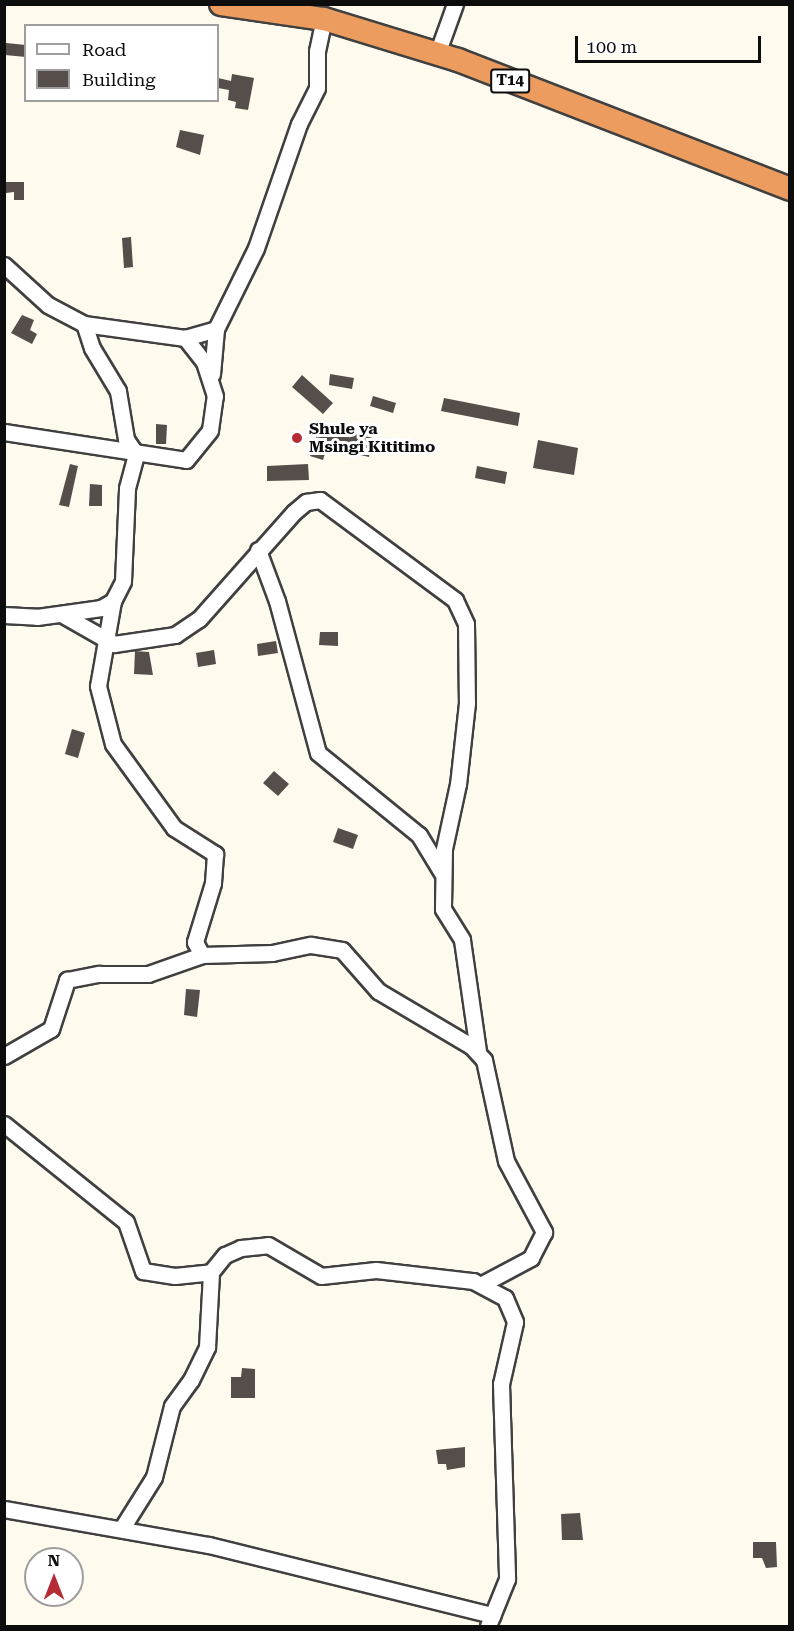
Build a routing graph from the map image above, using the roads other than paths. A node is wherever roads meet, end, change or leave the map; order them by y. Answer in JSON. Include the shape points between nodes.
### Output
{"nodes":[{"id":1,"x":221,"y":4,"type":"edge"},
{"id":2,"x":455,"y":4,"type":"edge"},
{"id":3,"x":324,"y":20,"type":"junction"},
{"id":4,"x":437,"y":54,"type":"junction"},
{"id":5,"x":789,"y":189,"type":"edge"},
{"id":6,"x":4,"y":265,"type":"edge"},
{"id":7,"x":84,"y":324,"type":"junction"},
{"id":8,"x":216,"y":329,"type":"junction"},
{"id":9,"x":185,"y":338,"type":"junction"},
{"id":10,"x":212,"y":378,"type":"junction"},
{"id":11,"x":4,"y":432,"type":"edge"},
{"id":12,"x":136,"y":454,"type":"junction"},
{"id":13,"x":258,"y":550,"type":"junction"},
{"id":14,"x":113,"y":601,"type":"junction"},
{"id":15,"x":4,"y":615,"type":"edge"},
{"id":16,"x":63,"y":615,"type":"junction"},
{"id":17,"x":103,"y":640,"type":"junction"},
{"id":18,"x":442,"y":873,"type":"junction"},
{"id":19,"x":202,"y":954,"type":"junction"},
{"id":20,"x":478,"y":1051,"type":"junction"},
{"id":21,"x":4,"y":1056,"type":"edge"},
{"id":22,"x":4,"y":1124,"type":"edge"},
{"id":23,"x":211,"y":1272,"type":"junction"},
{"id":24,"x":482,"y":1284,"type":"junction"},
{"id":25,"x":4,"y":1509,"type":"edge"},
{"id":26,"x":122,"y":1528,"type":"junction"},
{"id":27,"x":490,"y":1621,"type":"edge"}],
"edges":[{"from":1,"to":3,"type":"highway","number":"T14"},
{"from":2,"to":4,"type":"street"},
{"from":3,"to":4,"type":"highway","number":"T14"},
{"from":3,"to":8,"type":"street","via":[[317,51],[317,88],[299,124],[256,248]]},
{"from":4,"to":5,"type":"highway","number":"T14"},
{"from":6,"to":7,"type":"street","via":[[48,305]]},
{"from":7,"to":9,"type":"street"},
{"from":7,"to":12,"type":"street","via":[[92,348],[118,391],[126,439]]},
{"from":8,"to":9,"type":"street"},
{"from":8,"to":10,"type":"street"},
{"from":9,"to":10,"type":"street"},
{"from":10,"to":12,"type":"street","via":[[210,430],[194,453],[173,461]]},
{"from":11,"to":12,"type":"street"},
{"from":12,"to":14,"type":"street","via":[[127,488],[123,581]]},
{"from":13,"to":17,"type":"street","via":[[187,628],[175,636],[125,644]]},
{"from":13,"to":18,"type":"street","via":[[278,601],[318,753],[419,835]]},
{"from":13,"to":18,"type":"street","via":[[306,502],[320,500],[455,600],[466,624],[467,704]]},
{"from":14,"to":16,"type":"street"},
{"from":14,"to":17,"type":"street"},
{"from":15,"to":16,"type":"street"},
{"from":16,"to":17,"type":"street"},
{"from":17,"to":19,"type":"street","via":[[98,686],[113,744],[174,828],[215,854],[213,884],[195,942]]},
{"from":18,"to":20,"type":"street","via":[[444,915],[462,940]]},
{"from":19,"to":20,"type":"street","via":[[252,955],[327,945],[355,961],[378,991]]},
{"from":19,"to":21,"type":"street","via":[[158,972],[67,980],[51,1029]]},
{"from":20,"to":24,"type":"street","via":[[492,1090],[506,1161],[544,1232],[531,1257]]},
{"from":22,"to":23,"type":"street","via":[[126,1222],[144,1271],[161,1275]]},
{"from":23,"to":24,"type":"street","via":[[225,1255],[241,1248],[268,1245],[321,1276],[376,1270]]},
{"from":23,"to":26,"type":"street","via":[[207,1347],[168,1415],[154,1477]]},
{"from":24,"to":27,"type":"street","via":[[505,1298],[515,1322],[501,1384],[507,1579]]},
{"from":25,"to":26,"type":"street"},
{"from":26,"to":27,"type":"street","via":[[366,1581]]}]}
